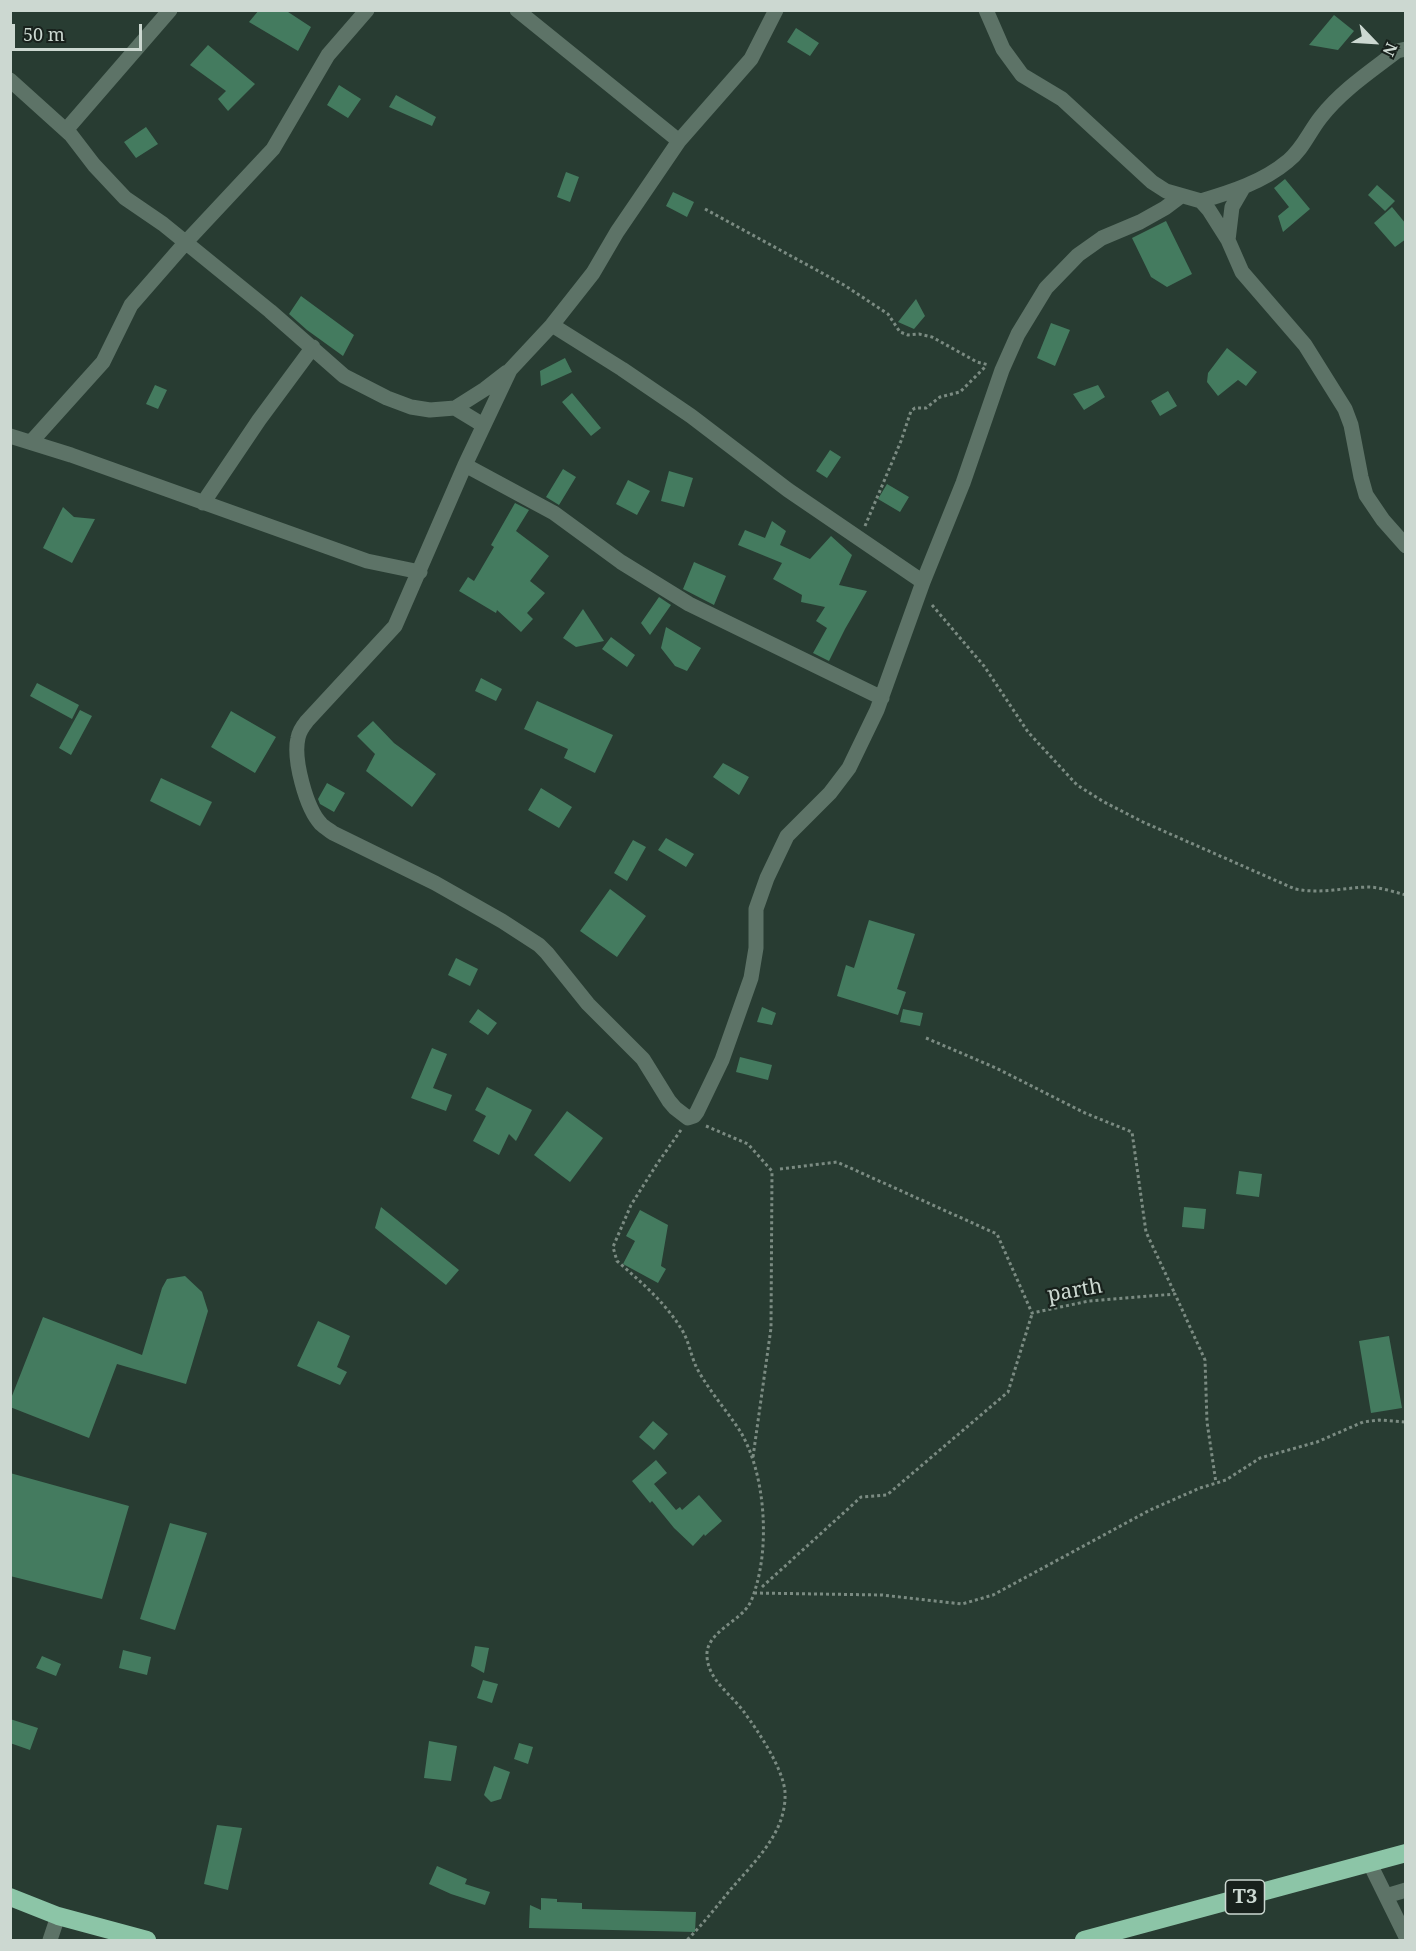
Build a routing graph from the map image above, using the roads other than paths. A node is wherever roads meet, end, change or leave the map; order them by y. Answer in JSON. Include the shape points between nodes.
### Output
{"nodes":[{"id":1,"x":170,"y":10,"type":"edge"},
{"id":2,"x":367,"y":10,"type":"edge"},
{"id":3,"x":517,"y":10,"type":"edge"},
{"id":4,"x":776,"y":10,"type":"edge"},
{"id":5,"x":986,"y":10,"type":"edge"},
{"id":6,"x":1406,"y":49,"type":"edge"},
{"id":7,"x":10,"y":80,"type":"edge"},
{"id":8,"x":66,"y":130,"type":"junction"},
{"id":9,"x":679,"y":141,"type":"junction"},
{"id":10,"x":1243,"y":188,"type":"junction"},
{"id":11,"x":1180,"y":196,"type":"junction"},
{"id":12,"x":1201,"y":201,"type":"junction"},
{"id":13,"x":1228,"y":240,"type":"junction"},
{"id":14,"x":186,"y":242,"type":"junction"},
{"id":15,"x":552,"y":325,"type":"junction"},
{"id":16,"x":313,"y":347,"type":"junction"},
{"id":17,"x":510,"y":370,"type":"junction"},
{"id":18,"x":455,"y":408,"type":"junction"},
{"id":19,"x":483,"y":425,"type":"junction"},
{"id":20,"x":10,"y":436,"type":"edge"},
{"id":21,"x":31,"y":442,"type":"junction"},
{"id":22,"x":465,"y":465,"type":"junction"},
{"id":23,"x":203,"y":503,"type":"junction"},
{"id":24,"x":1406,"y":546,"type":"edge"},
{"id":25,"x":420,"y":572,"type":"junction"},
{"id":26,"x":921,"y":586,"type":"junction"},
{"id":27,"x":882,"y":698,"type":"junction"},
{"id":28,"x":1406,"y":1853,"type":"edge"},
{"id":29,"x":1370,"y":1864,"type":"junction"},
{"id":30,"x":1406,"y":1890,"type":"edge"},
{"id":31,"x":1386,"y":1896,"type":"junction"},
{"id":32,"x":10,"y":1897,"type":"edge"},
{"id":33,"x":58,"y":1916,"type":"junction"},
{"id":34,"x":1406,"y":1936,"type":"edge"},
{"id":35,"x":50,"y":1941,"type":"edge"},
{"id":36,"x":147,"y":1941,"type":"edge"},
{"id":37,"x":1084,"y":1941,"type":"edge"}],
"edges":[{"from":1,"to":8,"type":"street"},
{"from":2,"to":14,"type":"street","via":[[328,55],[273,149]]},
{"from":3,"to":9,"type":"street"},
{"from":4,"to":9,"type":"street","via":[[751,59]]},
{"from":5,"to":11,"type":"street","via":[[1003,49],[1022,75],[1062,99],[1141,174]]},
{"from":6,"to":10,"type":"street","via":[[1397,51],[1346,91],[1287,162]]},
{"from":7,"to":8,"type":"street"},
{"from":8,"to":14,"type":"street","via":[[125,198]]},
{"from":9,"to":15,"type":"street","via":[[593,273]]},
{"from":10,"to":12,"type":"street"},
{"from":10,"to":13,"type":"street","via":[[1232,207]]},
{"from":11,"to":12,"type":"street"},
{"from":11,"to":26,"type":"street","via":[[1140,222],[1102,238],[1063,268],[1046,288],[1027,317],[1002,370],[963,483]]},
{"from":12,"to":13,"type":"street"},
{"from":13,"to":24,"type":"street","via":[[1242,272],[1305,345],[1346,410],[1366,495]]},
{"from":14,"to":16,"type":"street"},
{"from":14,"to":21,"type":"street","via":[[131,305],[103,362]]},
{"from":15,"to":17,"type":"street"},
{"from":15,"to":26,"type":"street","via":[[692,416]]},
{"from":16,"to":18,"type":"street","via":[[344,376],[387,398],[430,410]]},
{"from":16,"to":23,"type":"street"},
{"from":17,"to":18,"type":"street"},
{"from":17,"to":19,"type":"street"},
{"from":18,"to":19,"type":"street"},
{"from":19,"to":22,"type":"street"},
{"from":20,"to":21,"type":"street"},
{"from":21,"to":23,"type":"street"},
{"from":22,"to":25,"type":"street"},
{"from":22,"to":27,"type":"street","via":[[554,513],[688,604]]},
{"from":23,"to":25,"type":"street","via":[[367,561]]},
{"from":25,"to":27,"type":"street","via":[[395,626],[301,729],[297,750],[306,799],[321,824],[333,833],[435,883],[539,945],[588,1004],[643,1059],[669,1101],[688,1118],[697,1112],[722,1060],[746,994],[755,959],[756,909],[777,856],[787,836],[835,788],[849,768]]},
{"from":26,"to":27,"type":"street"},
{"from":28,"to":29,"type":"highway","number":"T3"},
{"from":29,"to":31,"type":"street"},
{"from":29,"to":37,"type":"highway","number":"T3"},
{"from":30,"to":31,"type":"street"},
{"from":31,"to":34,"type":"street"},
{"from":32,"to":33,"type":"highway"},
{"from":33,"to":35,"type":"street"},
{"from":33,"to":36,"type":"highway"}]}
